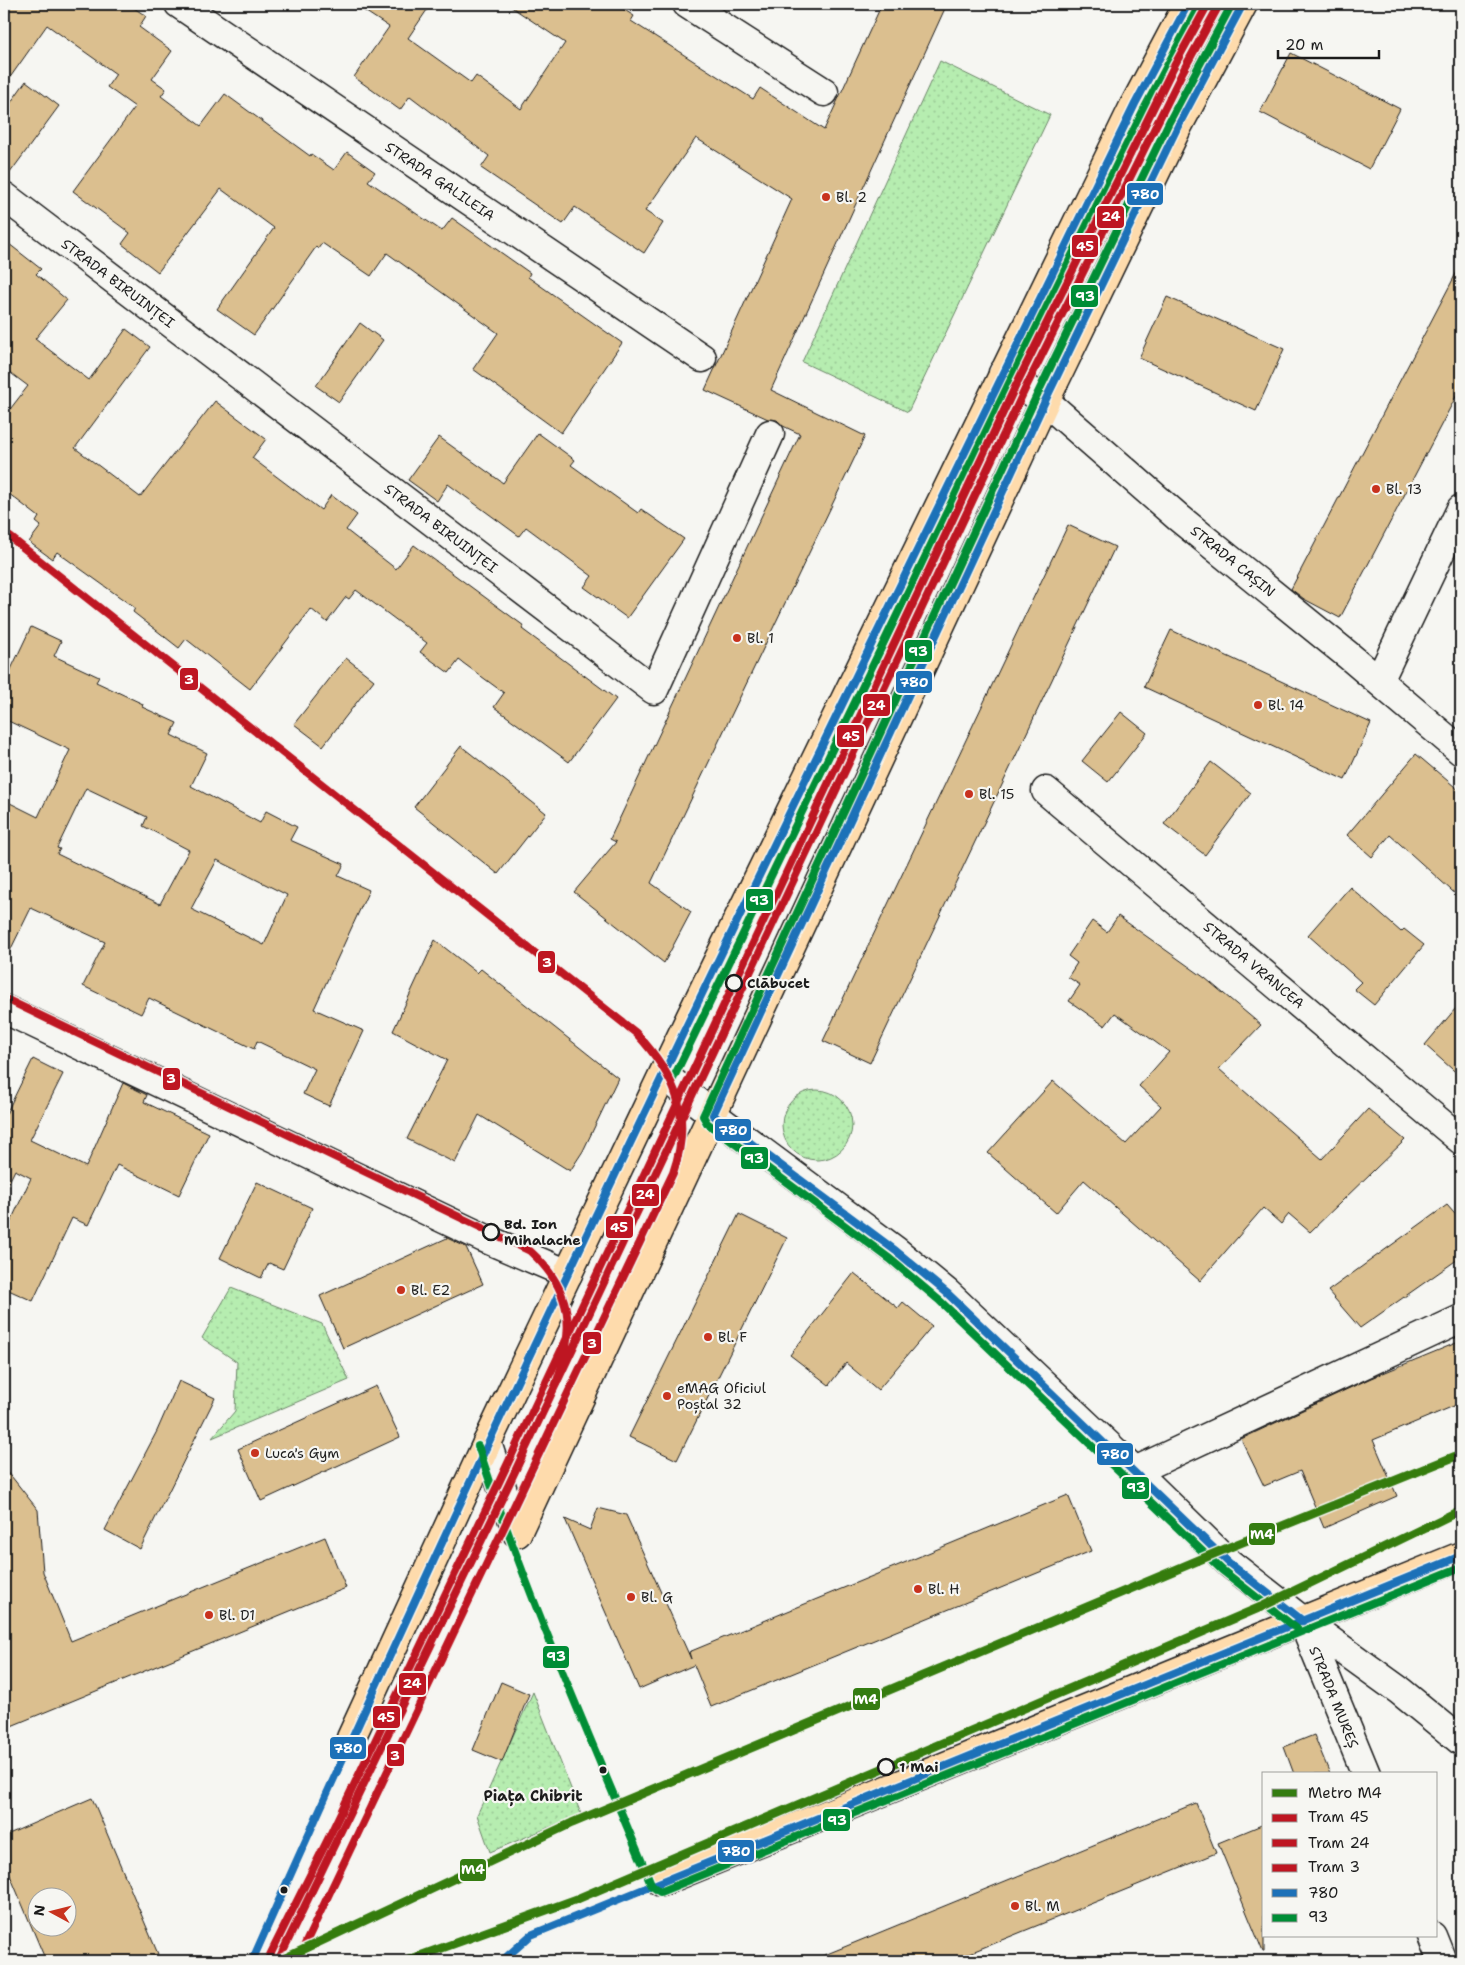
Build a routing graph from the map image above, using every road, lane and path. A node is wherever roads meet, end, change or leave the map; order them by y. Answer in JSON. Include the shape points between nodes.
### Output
{"nodes":[{"id":1,"x":179,"y":4,"type":"edge"},
{"id":2,"x":687,"y":4,"type":"edge"},
{"id":3,"x":1188,"y":4,"type":"edge"},
{"id":4,"x":1243,"y":4,"type":"edge"},
{"id":5,"x":824,"y":92,"type":"dead end"},
{"id":6,"x":4,"y":196,"type":"edge"},
{"id":7,"x":702,"y":358,"type":"dead end"},
{"id":8,"x":1003,"y":373,"type":"junction"},
{"id":9,"x":1045,"y":401,"type":"junction"},
{"id":10,"x":770,"y":434,"type":"dead end"},
{"id":11,"x":1461,"y":509,"type":"edge"},
{"id":12,"x":1379,"y":681,"type":"junction"},
{"id":13,"x":1461,"y":751,"type":"edge"},
{"id":14,"x":1046,"y":791,"type":"dead end"},
{"id":15,"x":4,"y":1009,"type":"edge"},
{"id":16,"x":664,"y":1075,"type":"junction"},
{"id":17,"x":713,"y":1115,"type":"junction"},
{"id":18,"x":1461,"y":1140,"type":"edge"},
{"id":19,"x":568,"y":1274,"type":"junction"},
{"id":20,"x":1461,"y":1320,"type":"edge"},
{"id":21,"x":487,"y":1443,"type":"junction"},
{"id":22,"x":1135,"y":1471,"type":"junction"},
{"id":23,"x":517,"y":1533,"type":"joint"},
{"id":24,"x":1461,"y":1556,"type":"edge"},
{"id":25,"x":1303,"y":1620,"type":"junction"},
{"id":26,"x":351,"y":1738,"type":"dead end"},
{"id":27,"x":1461,"y":1741,"type":"edge"},
{"id":28,"x":1365,"y":1772,"type":"edge"},
{"id":29,"x":661,"y":1882,"type":"dead end"},
{"id":30,"x":1433,"y":1938,"type":"edge"},
{"id":31,"x":1442,"y":1961,"type":"edge"}],
"edges":[{"from":1,"to":7,"type":"street","name":"STRADA GALILEIA"},
{"from":2,"to":5,"type":"street"},
{"from":3,"to":8,"type":"main road","via":[[1135,104]]},
{"from":4,"to":9,"type":"main road","via":[[1178,126]]},
{"from":6,"to":10,"type":"street","name":"STRADA BIRUINȚEI","via":[[654,690]]},
{"from":8,"to":9,"type":"street","name":"STRADA CAȘIN"},
{"from":8,"to":16,"type":"main road"},
{"from":9,"to":12,"type":"street","name":"STRADA CAȘIN","via":[[1179,518]]},
{"from":9,"to":17,"type":"main road"},
{"from":11,"to":12,"type":"street"},
{"from":12,"to":13,"type":"street","name":"STRADA CAȘIN"},
{"from":14,"to":18,"type":"street","name":"STRADA VRANCEA"},
{"from":15,"to":19,"type":"street","via":[[484,1238]]},
{"from":16,"to":17,"type":"street"},
{"from":16,"to":19,"type":"main road"},
{"from":17,"to":22,"type":"street","via":[[896,1251],[947,1293]]},
{"from":17,"to":23,"type":"main road"},
{"from":19,"to":21,"type":"main road"},
{"from":20,"to":22,"type":"street"},
{"from":21,"to":23,"type":"street"},
{"from":21,"to":26,"type":"main road"},
{"from":22,"to":25,"type":"street","via":[[1229,1563]]},
{"from":24,"to":25,"type":"main road"},
{"from":25,"to":27,"type":"street","via":[[1400,1691]]},
{"from":25,"to":28,"type":"street","name":"STRADA MUREȘ"},
{"from":25,"to":29,"type":"main road"},
{"from":30,"to":31,"type":"street"}]}
